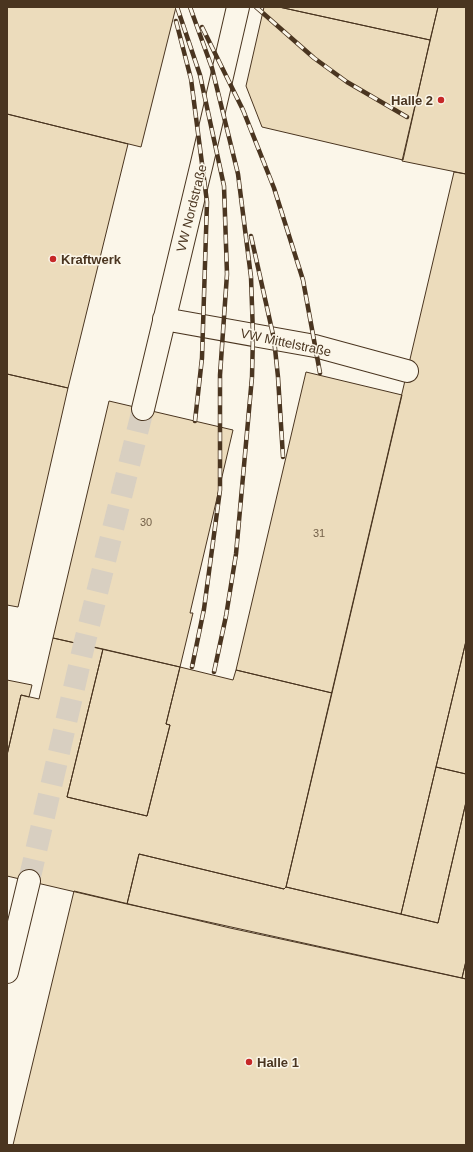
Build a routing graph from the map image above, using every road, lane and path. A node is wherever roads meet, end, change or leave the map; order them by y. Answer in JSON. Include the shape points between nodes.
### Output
{"nodes":[{"id":1,"x":238,"y":7,"type":"edge"},
{"id":2,"x":164,"y":319,"type":"junction"},
{"id":3,"x":407,"y":372,"type":"dead end"},
{"id":4,"x":143,"y":409,"type":"tunnel mouth"},
{"id":5,"x":29,"y":881,"type":"tunnel mouth"},
{"id":6,"x":7,"y":972,"type":"edge"}],
"edges":[{"from":1,"to":2,"type":"lane","name":"VW Nordstraße"},
{"from":2,"to":3,"type":"lane","name":"VW Mittelstraße","via":[[315,346]]},
{"from":2,"to":4,"type":"lane","name":"VW Nordstraße"},
{"from":5,"to":6,"type":"lane"}]}
